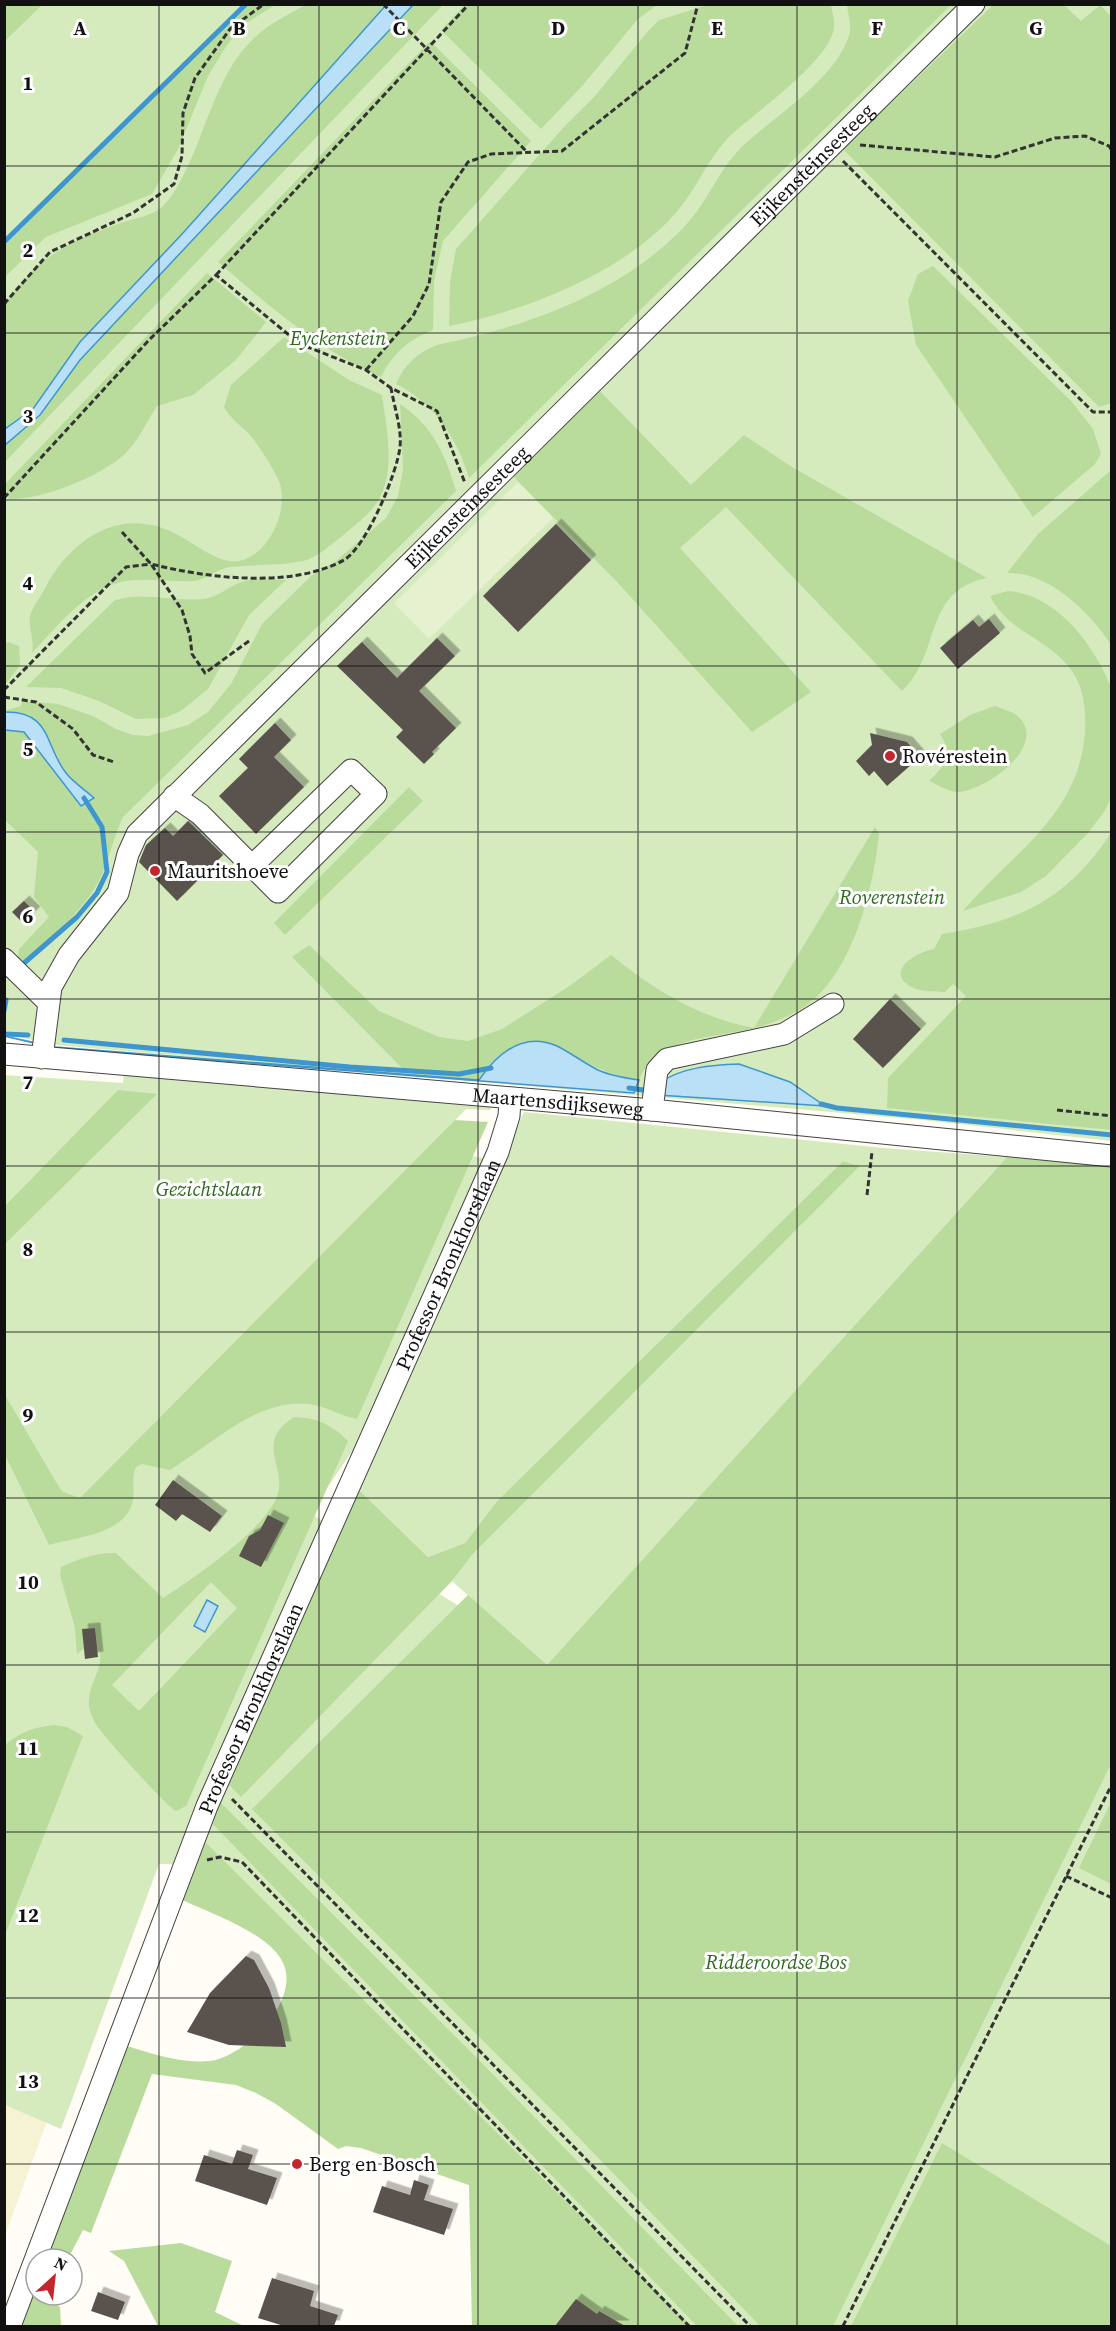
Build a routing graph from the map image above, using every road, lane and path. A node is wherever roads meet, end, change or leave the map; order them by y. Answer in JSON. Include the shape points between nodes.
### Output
{"nodes":[{"id":1,"x":264,"y":4,"type":"edge"},
{"id":2,"x":383,"y":4,"type":"edge"},
{"id":3,"x":469,"y":4,"type":"edge"},
{"id":4,"x":698,"y":4,"type":"edge"},
{"id":5,"x":974,"y":4,"type":"edge"},
{"id":6,"x":858,"y":145,"type":"dead end"},
{"id":7,"x":1112,"y":151,"type":"edge"},
{"id":8,"x":528,"y":153,"type":"junction"},
{"id":9,"x":837,"y":155,"type":"dead end"},
{"id":10,"x":216,"y":275,"type":"junction"},
{"id":11,"x":4,"y":304,"type":"edge"},
{"id":12,"x":366,"y":370,"type":"junction"},
{"id":13,"x":391,"y":388,"type":"junction"},
{"id":14,"x":1112,"y":412,"type":"edge"},
{"id":15,"x":4,"y":498,"type":"edge"},
{"id":16,"x":472,"y":501,"type":"junction"},
{"id":17,"x":122,"y":532,"type":"dead end"},
{"id":18,"x":151,"y":564,"type":"junction"},
{"id":19,"x":249,"y":641,"type":"dead end"},
{"id":20,"x":4,"y":690,"type":"edge"},
{"id":21,"x":4,"y":696,"type":"edge"},
{"id":22,"x":114,"y":762,"type":"dead end"},
{"id":23,"x":174,"y":796,"type":"junction"},
{"id":24,"x":252,"y":866,"type":"junction"},
{"id":25,"x":4,"y":959,"type":"edge"},
{"id":26,"x":48,"y":1002,"type":"junction"},
{"id":27,"x":833,"y":1004,"type":"dead end"},
{"id":28,"x":4,"y":1054,"type":"edge"},
{"id":29,"x":42,"y":1058,"type":"junction"},
{"id":30,"x":510,"y":1099,"type":"junction"},
{"id":31,"x":652,"y":1110,"type":"junction"},
{"id":32,"x":1057,"y":1110,"type":"dead end"},
{"id":33,"x":1112,"y":1116,"type":"edge"},
{"id":34,"x":872,"y":1148,"type":"dead end"},
{"id":35,"x":1112,"y":1156,"type":"edge"},
{"id":36,"x":867,"y":1195,"type":"dead end"},
{"id":37,"x":1112,"y":1784,"type":"edge"},
{"id":38,"x":217,"y":1786,"type":"junction"},
{"id":39,"x":186,"y":1865,"type":"junction"},
{"id":40,"x":1066,"y":1876,"type":"junction"},
{"id":41,"x":1112,"y":1898,"type":"edge"},
{"id":42,"x":10,"y":2326,"type":"edge"},
{"id":43,"x":689,"y":2326,"type":"edge"},
{"id":44,"x":750,"y":2326,"type":"edge"},
{"id":45,"x":843,"y":2326,"type":"edge"}],
"edges":[{"from":1,"to":11,"type":"path","via":[[230,29],[195,78],[183,113],[182,156],[174,184],[133,213],[50,252]]},
{"from":2,"to":8,"type":"path"},
{"from":3,"to":10,"type":"path"},
{"from":4,"to":8,"type":"path","via":[[685,53],[562,151]]},
{"from":5,"to":16,"type":"street","name":"Eijkensteinsesteeg"},
{"from":6,"to":7,"type":"path","via":[[995,157],[1055,138],[1085,136]]},
{"from":8,"to":12,"type":"path","via":[[491,154],[468,162],[441,202],[429,284],[413,316]]},
{"from":9,"to":14,"type":"path","via":[[1093,412]]},
{"from":10,"to":12,"type":"path","via":[[300,345]]},
{"from":10,"to":15,"type":"path","via":[[149,340]]},
{"from":12,"to":13,"type":"path"},
{"from":13,"to":16,"type":"path","via":[[437,411]]},
{"from":13,"to":18,"type":"path","via":[[400,445],[391,484],[371,525],[346,559],[305,575],[232,578]]},
{"from":16,"to":23,"type":"street","name":"Eijkensteinsesteeg"},
{"from":17,"to":18,"type":"path"},
{"from":18,"to":19,"type":"path","via":[[182,610],[192,654],[205,673]]},
{"from":18,"to":20,"type":"path","via":[[126,567]]},
{"from":21,"to":22,"type":"path","via":[[36,702],[73,729],[93,755]]},
{"from":23,"to":24,"type":"street","via":[[200,814]]},
{"from":23,"to":26,"type":"street","name":"Eijkensteinsesteeg","via":[[137,834],[118,893],[69,955],[51,987]]},
{"from":24,"to":24,"type":"street","via":[[278,892],[376,794],[351,770]]},
{"from":25,"to":26,"type":"street"},
{"from":26,"to":29,"type":"street","name":"Eijkensteinsesteeg"},
{"from":27,"to":31,"type":"street","via":[[784,1034],[667,1059],[657,1070]]},
{"from":28,"to":29,"type":"street","name":"Maartensdijkseweg"},
{"from":29,"to":30,"type":"street","name":"Maartensdijkseweg"},
{"from":30,"to":31,"type":"street","name":"Maartensdijkseweg"},
{"from":30,"to":38,"type":"street","name":"Professor Bronkhorstlaan","via":[[498,1152]]},
{"from":31,"to":35,"type":"street","name":"Maartensdijkseweg"},
{"from":32,"to":33,"type":"path"},
{"from":34,"to":36,"type":"path"},
{"from":37,"to":40,"type":"path"},
{"from":38,"to":39,"type":"street","name":"Professor Bronkhorstlaan"},
{"from":38,"to":44,"type":"path"},
{"from":39,"to":42,"type":"street","name":"Professor Bronkhorstlaan"},
{"from":39,"to":43,"type":"path","via":[[220,1857],[242,1862]]},
{"from":40,"to":41,"type":"path"},
{"from":40,"to":45,"type":"path"}]}
